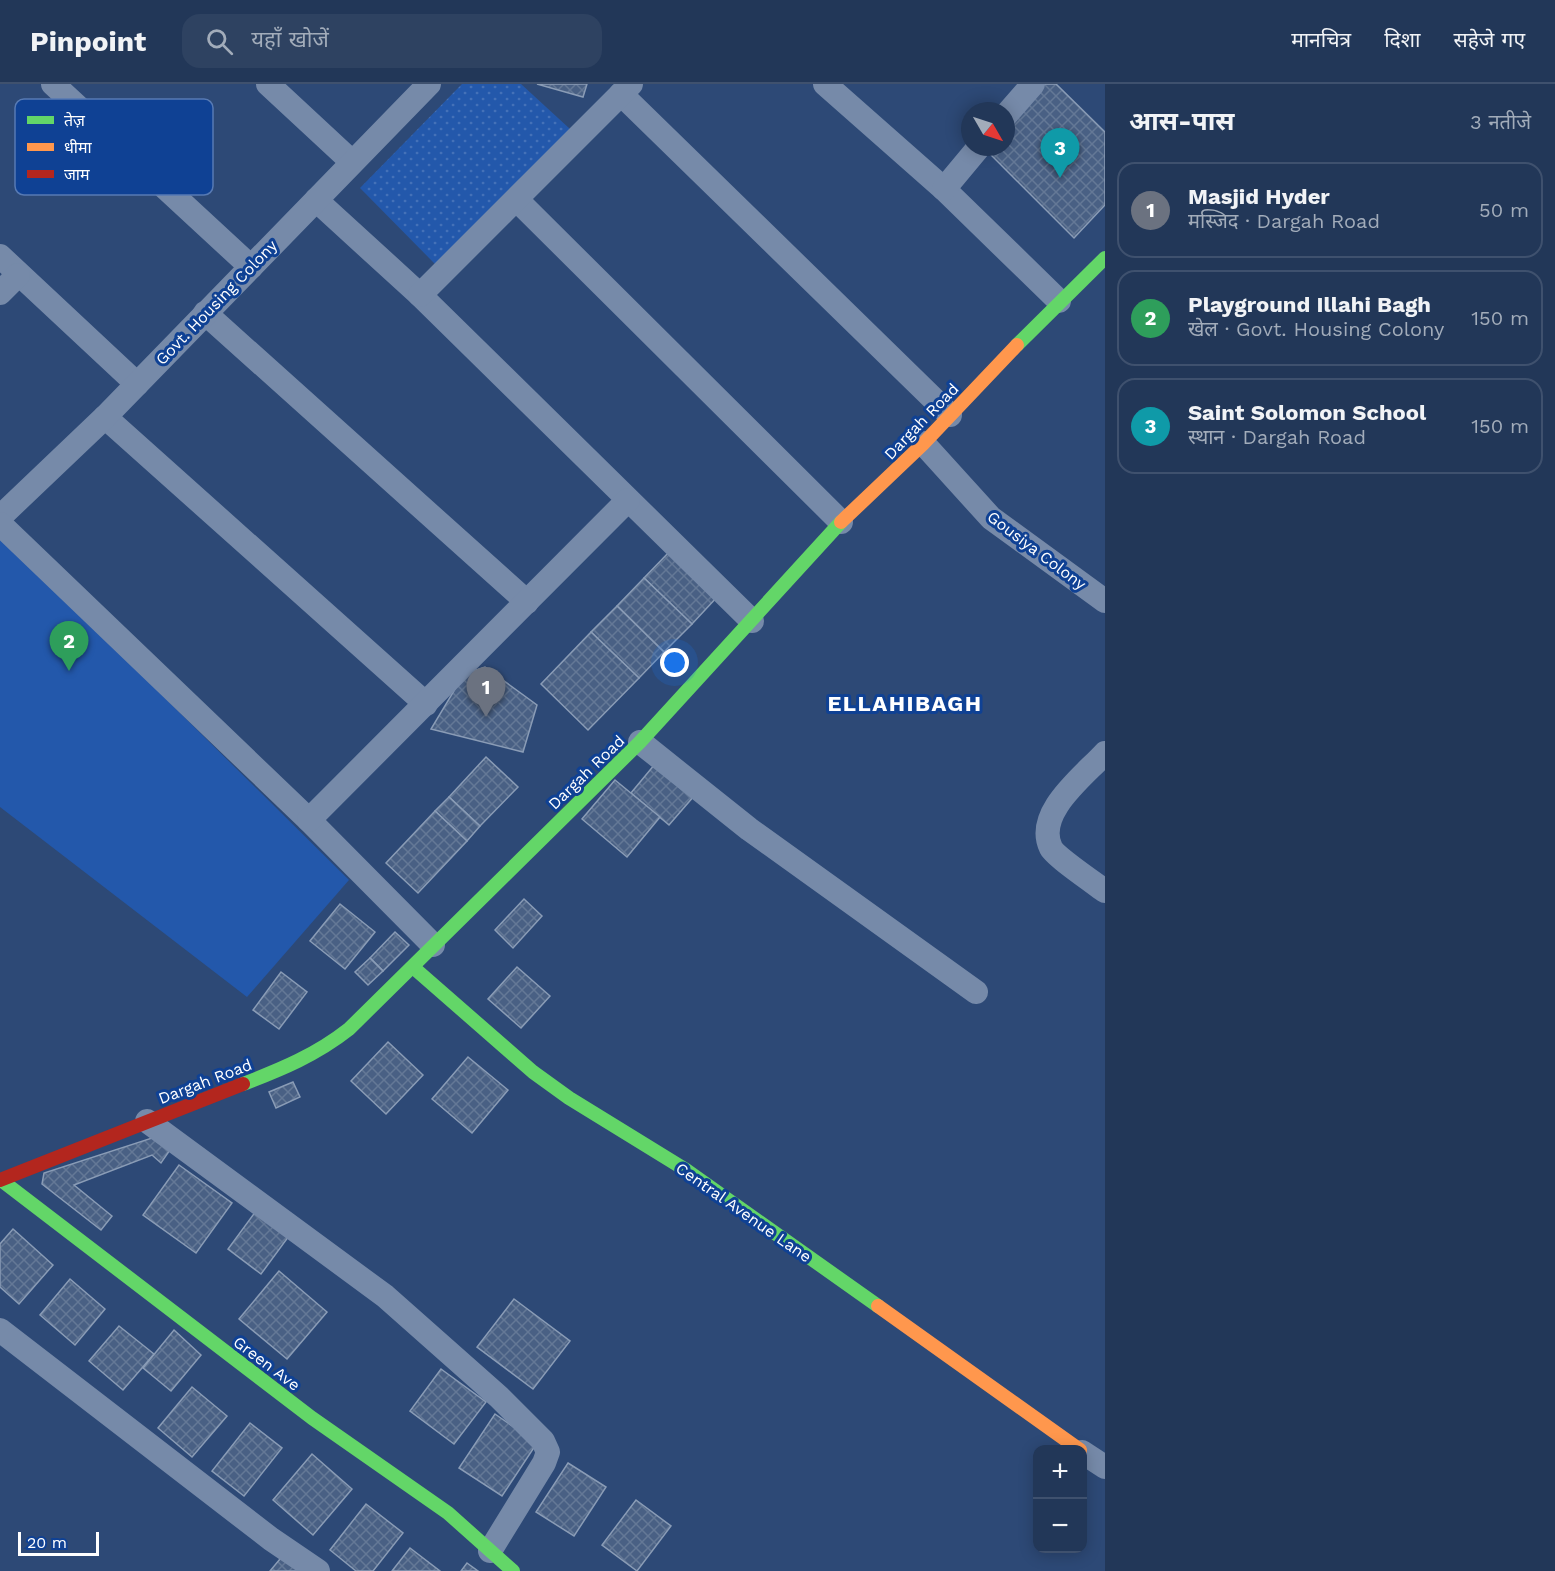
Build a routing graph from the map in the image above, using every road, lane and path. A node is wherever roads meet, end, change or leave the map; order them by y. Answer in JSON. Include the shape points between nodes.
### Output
{"nodes":[{"id":1,"x":53,"y":84,"type":"edge"},
{"id":2,"x":268,"y":84,"type":"edge"},
{"id":3,"x":429,"y":84,"type":"edge"},
{"id":4,"x":825,"y":84,"type":"edge"},
{"id":5,"x":1026,"y":87,"type":"edge"},
{"id":6,"x":626,"y":89,"type":"edge"},
{"id":7,"x":69,"y":99,"type":"edge"},
{"id":8,"x":1015,"y":102,"type":"edge"},
{"id":9,"x":972,"y":156,"type":"edge"},
{"id":10,"x":351,"y":161,"type":"junction"},
{"id":11,"x":944,"y":189,"type":"junction"},
{"id":12,"x":173,"y":195,"type":"edge"},
{"id":13,"x":316,"y":200,"type":"junction"},
{"id":14,"x":517,"y":200,"type":"junction"},
{"id":15,"x":0,"y":256,"type":"edge"},
{"id":16,"x":1105,"y":258,"type":"edge"},
{"id":17,"x":251,"y":267,"type":"junction"},
{"id":18,"x":18,"y":275,"type":"junction"},
{"id":19,"x":0,"y":293,"type":"edge"},
{"id":20,"x":420,"y":295,"type":"junction"},
{"id":21,"x":1059,"y":301,"type":"junction"},
{"id":22,"x":205,"y":314,"type":"junction"},
{"id":23,"x":137,"y":384,"type":"junction"},
{"id":24,"x":950,"y":415,"type":"junction"},
{"id":25,"x":105,"y":417,"type":"junction"},
{"id":26,"x":923,"y":443,"type":"junction"},
{"id":27,"x":628,"y":500,"type":"junction"},
{"id":28,"x":0,"y":517,"type":"edge"},
{"id":29,"x":842,"y":522,"type":"junction"},
{"id":30,"x":0,"y":524,"type":"edge"},
{"id":31,"x":1105,"y":601,"type":"edge"},
{"id":32,"x":527,"y":602,"type":"junction"},
{"id":33,"x":752,"y":621,"type":"junction"},
{"id":34,"x":426,"y":704,"type":"junction"},
{"id":35,"x":640,"y":742,"type":"junction"},
{"id":36,"x":1105,"y":753,"type":"edge"},
{"id":37,"x":309,"y":820,"type":"junction"},
{"id":38,"x":1105,"y":891,"type":"edge"},
{"id":39,"x":433,"y":945,"type":"junction"},
{"id":40,"x":414,"y":968,"type":"junction"},
{"id":41,"x":975,"y":992,"type":"dead end"},
{"id":42,"x":147,"y":1121,"type":"junction"},
{"id":43,"x":0,"y":1180,"type":"edge"},
{"id":44,"x":0,"y":1330,"type":"edge"},
{"id":45,"x":1074,"y":1445,"type":"edge"},
{"id":46,"x":1087,"y":1454,"type":"edge"},
{"id":47,"x":1105,"y":1467,"type":"edge"},
{"id":48,"x":490,"y":1551,"type":"junction"},
{"id":49,"x":318,"y":1571,"type":"edge"},
{"id":50,"x":513,"y":1571,"type":"edge"}],
"edges":[{"from":1,"to":7,"type":"street"},
{"from":2,"to":10,"type":"street"},
{"from":3,"to":10,"type":"street","name":"Govt. Housing Colony"},
{"from":4,"to":11,"type":"street"},
{"from":5,"to":8,"type":"street"},
{"from":6,"to":14,"type":"street"},
{"from":6,"to":24,"type":"street"},
{"from":9,"to":11,"type":"street"},
{"from":10,"to":13,"type":"street","name":"Govt. Housing Colony"},
{"from":11,"to":21,"type":"street"},
{"from":12,"to":17,"type":"street"},
{"from":13,"to":17,"type":"street","name":"Govt. Housing Colony"},
{"from":13,"to":20,"type":"street"},
{"from":14,"to":20,"type":"street"},
{"from":14,"to":29,"type":"street"},
{"from":15,"to":18,"type":"street"},
{"from":16,"to":21,"type":"street","name":"Dargah Road"},
{"from":17,"to":22,"type":"street","name":"Govt. Housing Colony"},
{"from":18,"to":19,"type":"street"},
{"from":18,"to":23,"type":"street"},
{"from":20,"to":27,"type":"street"},
{"from":21,"to":24,"type":"street","name":"Dargah Road"},
{"from":22,"to":23,"type":"street","name":"Govt. Housing Colony"},
{"from":22,"to":32,"type":"street"},
{"from":23,"to":25,"type":"street","name":"Govt. Housing Colony"},
{"from":24,"to":26,"type":"street","name":"Dargah Road"},
{"from":25,"to":28,"type":"street","name":"Govt. Housing Colony"},
{"from":25,"to":34,"type":"street"},
{"from":26,"to":29,"type":"street","name":"Dargah Road"},
{"from":26,"to":31,"type":"street","name":"Gousiya Colony","via":[[991,518]]},
{"from":27,"to":32,"type":"street"},
{"from":27,"to":33,"type":"street"},
{"from":29,"to":33,"type":"street","name":"Dargah Road"},
{"from":30,"to":37,"type":"street"},
{"from":32,"to":34,"type":"street"},
{"from":33,"to":35,"type":"street","name":"Dargah Road"},
{"from":34,"to":37,"type":"street"},
{"from":35,"to":39,"type":"street","name":"Dargah Road"},
{"from":35,"to":41,"type":"street","via":[[749,829]]},
{"from":36,"to":38,"type":"street","via":[[1054,809],[1046,830],[1052,849]]},
{"from":37,"to":39,"type":"street"},
{"from":39,"to":40,"type":"street","name":"Dargah Road"},
{"from":40,"to":42,"type":"street","name":"Dargah Road","via":[[324,1049],[298,1063]]},
{"from":40,"to":45,"type":"street","name":"Central Avenue Lane","via":[[533,1072],[686,1170]]},
{"from":42,"to":43,"type":"street","name":"Dargah Road"},
{"from":42,"to":48,"type":"street","via":[[385,1296],[500,1397],[543,1441],[548,1452],[544,1463]]},
{"from":43,"to":48,"type":"street","name":"Green Ave","via":[[312,1418],[448,1513]]},
{"from":44,"to":49,"type":"street"},
{"from":46,"to":47,"type":"street","name":"Central Avenue Lane"},
{"from":48,"to":50,"type":"street","name":"Green Ave"}]}
